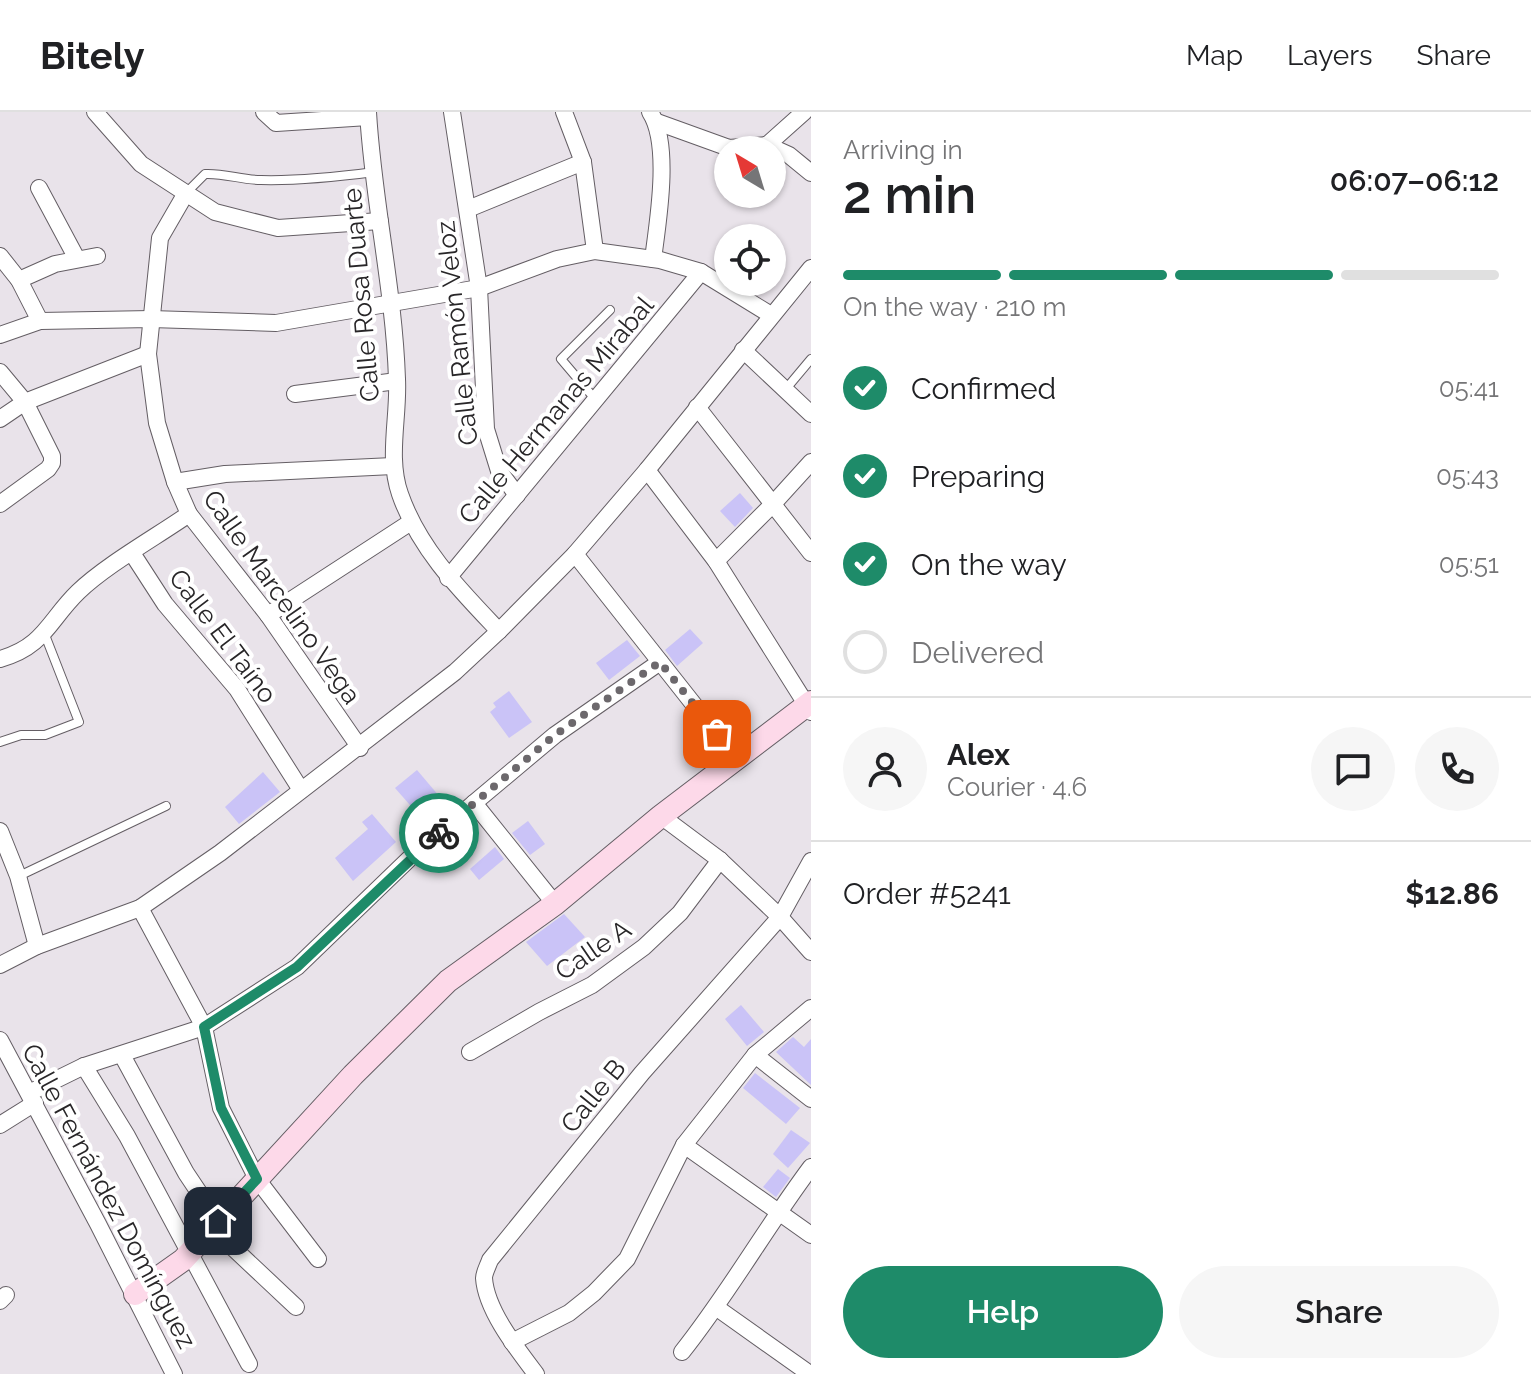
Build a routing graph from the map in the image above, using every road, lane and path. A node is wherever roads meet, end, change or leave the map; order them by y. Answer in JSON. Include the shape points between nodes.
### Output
{"nodes":[{"id":1,"x":95,"y":112,"type":"edge"},
{"id":2,"x":264,"y":112,"type":"edge"},
{"id":3,"x":452,"y":112,"type":"edge"},
{"id":4,"x":564,"y":112,"type":"edge"},
{"id":5,"x":804,"y":112,"type":"edge"},
{"id":6,"x":368,"y":115,"type":"edge"},
{"id":7,"x":654,"y":117,"type":"edge"},
{"id":8,"x":777,"y":136,"type":"edge"},
{"id":9,"x":714,"y":142,"type":"edge"},
{"id":10,"x":786,"y":154,"type":"edge"},
{"id":11,"x":583,"y":162,"type":"junction"},
{"id":12,"x":374,"y":172,"type":"junction"},
{"id":13,"x":811,"y":173,"type":"edge"},
{"id":14,"x":39,"y":188,"type":"dead end"},
{"id":15,"x":186,"y":193,"type":"junction"},
{"id":16,"x":468,"y":209,"type":"junction"},
{"id":17,"x":380,"y":221,"type":"junction"},
{"id":18,"x":595,"y":251,"type":"junction"},
{"id":19,"x":0,"y":256,"type":"edge"},
{"id":20,"x":97,"y":256,"type":"dead end"},
{"id":21,"x":77,"y":259,"type":"junction"},
{"id":22,"x":653,"y":259,"type":"junction"},
{"id":23,"x":811,"y":268,"type":"edge"},
{"id":24,"x":701,"y":272,"type":"junction"},
{"id":25,"x":19,"y":280,"type":"junction"},
{"id":26,"x":479,"y":288,"type":"junction"},
{"id":27,"x":391,"y":304,"type":"junction"},
{"id":28,"x":610,"y":310,"type":"dead end"},
{"id":29,"x":771,"y":315,"type":"junction"},
{"id":30,"x":151,"y":319,"type":"junction"},
{"id":31,"x":40,"y":321,"type":"junction"},
{"id":32,"x":0,"y":335,"type":"edge"},
{"id":33,"x":743,"y":350,"type":"junction"},
{"id":34,"x":148,"y":354,"type":"junction"},
{"id":35,"x":811,"y":359,"type":"edge"},
{"id":36,"x":0,"y":372,"type":"edge"},
{"id":37,"x":397,"y":381,"type":"junction"},
{"id":38,"x":785,"y":390,"type":"junction"},
{"id":39,"x":295,"y":394,"type":"dead end"},
{"id":40,"x":596,"y":400,"type":"junction"},
{"id":41,"x":25,"y":402,"type":"junction"},
{"id":42,"x":697,"y":407,"type":"junction"},
{"id":43,"x":811,"y":414,"type":"edge"},
{"id":44,"x":0,"y":419,"type":"edge"},
{"id":45,"x":811,"y":462,"type":"edge"},
{"id":46,"x":393,"y":466,"type":"junction"},
{"id":47,"x":647,"y":470,"type":"junction"},
{"id":48,"x":175,"y":482,"type":"junction"},
{"id":49,"x":517,"y":495,"type":"junction"},
{"id":50,"x":0,"y":504,"type":"edge"},
{"id":51,"x":772,"y":505,"type":"junction"},
{"id":52,"x":189,"y":514,"type":"junction"},
{"id":53,"x":411,"y":522,"type":"junction"},
{"id":54,"x":132,"y":553,"type":"junction"},
{"id":55,"x":811,"y":553,"type":"edge"},
{"id":56,"x":575,"y":554,"type":"junction"},
{"id":57,"x":716,"y":561,"type":"junction"},
{"id":58,"x":448,"y":578,"type":"junction"},
{"id":59,"x":268,"y":615,"type":"junction"},
{"id":60,"x":499,"y":631,"type":"junction"},
{"id":61,"x":45,"y":635,"type":"junction"},
{"id":62,"x":0,"y":659,"type":"edge"},
{"id":63,"x":660,"y":662,"type":"junction"},
{"id":64,"x":809,"y":706,"type":"edge"},
{"id":65,"x":0,"y":742,"type":"edge"},
{"id":66,"x":360,"y":748,"type":"junction"},
{"id":67,"x":736,"y":758,"type":"junction"},
{"id":68,"x":301,"y":790,"type":"junction"},
{"id":69,"x":474,"y":803,"type":"junction"},
{"id":70,"x":166,"y":806,"type":"dead end"},
{"id":71,"x":661,"y":816,"type":"junction"},
{"id":72,"x":0,"y":831,"type":"edge"},
{"id":73,"x":720,"y":860,"type":"junction"},
{"id":74,"x":811,"y":861,"type":"edge"},
{"id":75,"x":18,"y":876,"type":"junction"},
{"id":76,"x":555,"y":904,"type":"junction"},
{"id":77,"x":140,"y":908,"type":"junction"},
{"id":78,"x":780,"y":917,"type":"junction"},
{"id":79,"x":37,"y":946,"type":"junction"},
{"id":80,"x":811,"y":952,"type":"edge"},
{"id":81,"x":0,"y":965,"type":"edge"},
{"id":82,"x":811,"y":1008,"type":"edge"},
{"id":83,"x":204,"y":1027,"type":"junction"},
{"id":84,"x":0,"y":1040,"type":"edge"},
{"id":85,"x":470,"y":1052,"type":"dead end"},
{"id":86,"x":122,"y":1055,"type":"junction"},
{"id":87,"x":755,"y":1055,"type":"junction"},
{"id":88,"x":84,"y":1066,"type":"junction"},
{"id":89,"x":32,"y":1098,"type":"junction"},
{"id":90,"x":811,"y":1099,"type":"edge"},
{"id":91,"x":0,"y":1125,"type":"edge"},
{"id":92,"x":684,"y":1145,"type":"junction"},
{"id":93,"x":811,"y":1167,"type":"edge"},
{"id":94,"x":257,"y":1179,"type":"junction"},
{"id":95,"x":778,"y":1210,"type":"junction"},
{"id":96,"x":215,"y":1224,"type":"junction"},
{"id":97,"x":811,"y":1235,"type":"edge"},
{"id":98,"x":190,"y":1253,"type":"junction"},
{"id":99,"x":318,"y":1259,"type":"dead end"},
{"id":100,"x":135,"y":1294,"type":"junction"},
{"id":101,"x":296,"y":1307,"type":"dead end"},
{"id":102,"x":717,"y":1308,"type":"junction"},
{"id":103,"x":512,"y":1342,"type":"junction"},
{"id":104,"x":682,"y":1352,"type":"dead end"},
{"id":105,"x":249,"y":1364,"type":"dead end"},
{"id":106,"x":174,"y":1374,"type":"edge"},
{"id":107,"x":536,"y":1374,"type":"edge"},
{"id":108,"x":810,"y":1374,"type":"edge"}],
"edges":[{"from":1,"to":15,"type":"street","via":[[141,164]]},
{"from":2,"to":6,"type":"street","via":[[276,123]]},
{"from":3,"to":16,"type":"street","name":"Calle Ramón Veloz"},
{"from":4,"to":11,"type":"street"},
{"from":5,"to":8,"type":"street"},
{"from":6,"to":12,"type":"street","name":"Calle Rosa Duarte"},
{"from":7,"to":9,"type":"street"},
{"from":7,"to":22,"type":"street","via":[[663,189]]},
{"from":10,"to":13,"type":"street"},
{"from":11,"to":16,"type":"street"},
{"from":11,"to":18,"type":"street"},
{"from":12,"to":15,"type":"lane","via":[[318,180],[205,174]]},
{"from":12,"to":17,"type":"street","name":"Calle Rosa Duarte"},
{"from":14,"to":21,"type":"street"},
{"from":15,"to":17,"type":"street","via":[[215,212],[278,228]]},
{"from":15,"to":30,"type":"street","name":"Calle Marcelino Vega","via":[[160,238]]},
{"from":16,"to":26,"type":"street","name":"Calle Ramón Veloz"},
{"from":17,"to":27,"type":"street","name":"Calle Rosa Duarte"},
{"from":18,"to":22,"type":"street"},
{"from":18,"to":26,"type":"street"},
{"from":19,"to":25,"type":"street"},
{"from":20,"to":21,"type":"street"},
{"from":21,"to":25,"type":"street"},
{"from":22,"to":24,"type":"street"},
{"from":23,"to":29,"type":"street"},
{"from":24,"to":29,"type":"street"},
{"from":24,"to":40,"type":"street","name":"Calle Hermanas Mirabal"},
{"from":25,"to":31,"type":"street"},
{"from":26,"to":27,"type":"street"},
{"from":26,"to":49,"type":"street","name":"Calle Ramón Veloz","via":[[486,429],[499,471]]},
{"from":27,"to":30,"type":"street","via":[[276,323]]},
{"from":27,"to":37,"type":"street","name":"Calle Rosa Duarte"},
{"from":28,"to":40,"type":"lane","via":[[561,359]]},
{"from":29,"to":33,"type":"street"},
{"from":30,"to":31,"type":"street"},
{"from":30,"to":34,"type":"street","name":"Calle Marcelino Vega"},
{"from":31,"to":32,"type":"street"},
{"from":33,"to":38,"type":"street"},
{"from":33,"to":42,"type":"street"},
{"from":34,"to":41,"type":"street"},
{"from":34,"to":48,"type":"street","name":"Calle Marcelino Vega","via":[[157,423]]},
{"from":35,"to":38,"type":"lane"},
{"from":36,"to":41,"type":"street"},
{"from":37,"to":39,"type":"street"},
{"from":37,"to":46,"type":"street","name":"Calle Rosa Duarte"},
{"from":38,"to":43,"type":"street"},
{"from":40,"to":49,"type":"street","name":"Calle Hermanas Mirabal"},
{"from":41,"to":44,"type":"street"},
{"from":41,"to":50,"type":"street","via":[[52,463]]},
{"from":42,"to":47,"type":"street"},
{"from":42,"to":51,"type":"street"},
{"from":45,"to":51,"type":"street"},
{"from":46,"to":48,"type":"street","via":[[225,474]]},
{"from":46,"to":53,"type":"street","name":"Calle Rosa Duarte"},
{"from":47,"to":56,"type":"street"},
{"from":47,"to":57,"type":"street"},
{"from":48,"to":52,"type":"street","name":"Calle Marcelino Vega"},
{"from":49,"to":58,"type":"street","name":"Calle Hermanas Mirabal"},
{"from":51,"to":55,"type":"street"},
{"from":51,"to":57,"type":"street"},
{"from":52,"to":54,"type":"street"},
{"from":52,"to":59,"type":"street","name":"Calle Marcelino Vega"},
{"from":53,"to":58,"type":"street","name":"Calle Rosa Duarte"},
{"from":53,"to":59,"type":"street"},
{"from":54,"to":61,"type":"street","via":[[78,592]]},
{"from":54,"to":68,"type":"street","name":"Calle El Taíno","via":[[165,604],[237,689]]},
{"from":56,"to":60,"type":"street"},
{"from":56,"to":63,"type":"street"},
{"from":57,"to":64,"type":"street"},
{"from":58,"to":60,"type":"street","name":"Calle Rosa Duarte"},
{"from":59,"to":66,"type":"street","name":"Calle Marcelino Vega"},
{"from":60,"to":66,"type":"street"},
{"from":61,"to":62,"type":"street"},
{"from":61,"to":65,"type":"lane","via":[[79,722],[45,735]]},
{"from":63,"to":67,"type":"street"},
{"from":63,"to":69,"type":"street","via":[[555,735]]},
{"from":64,"to":67,"type":"main road"},
{"from":66,"to":68,"type":"street"},
{"from":67,"to":71,"type":"main road"},
{"from":68,"to":77,"type":"street"},
{"from":69,"to":76,"type":"street"},
{"from":69,"to":83,"type":"street","via":[[297,967]]},
{"from":70,"to":75,"type":"lane"},
{"from":71,"to":73,"type":"street"},
{"from":71,"to":76,"type":"main road"},
{"from":72,"to":75,"type":"street"},
{"from":73,"to":78,"type":"street"},
{"from":73,"to":85,"type":"street","name":"Calle A","via":[[680,913],[644,947],[592,985]]},
{"from":74,"to":78,"type":"street","name":"Calle B"},
{"from":75,"to":79,"type":"street"},
{"from":76,"to":94,"type":"main road","via":[[448,981]]},
{"from":77,"to":79,"type":"street"},
{"from":77,"to":83,"type":"street"},
{"from":78,"to":80,"type":"street"},
{"from":78,"to":103,"type":"street","name":"Calle B","via":[[642,1073],[490,1260],[484,1276]]},
{"from":79,"to":81,"type":"street"},
{"from":82,"to":87,"type":"street"},
{"from":83,"to":86,"type":"street"},
{"from":83,"to":94,"type":"street","via":[[221,1108]]},
{"from":84,"to":89,"type":"street","name":"Calle Fernández Domínguez"},
{"from":86,"to":88,"type":"street"},
{"from":86,"to":96,"type":"street"},
{"from":87,"to":90,"type":"street"},
{"from":87,"to":92,"type":"street"},
{"from":88,"to":89,"type":"street"},
{"from":88,"to":98,"type":"street"},
{"from":89,"to":91,"type":"street"},
{"from":89,"to":100,"type":"street","name":"Calle Fernández Domínguez"},
{"from":92,"to":95,"type":"street"},
{"from":92,"to":103,"type":"street","via":[[627,1259],[569,1313]]},
{"from":93,"to":95,"type":"street"},
{"from":94,"to":96,"type":"main road"},
{"from":94,"to":99,"type":"street"},
{"from":95,"to":97,"type":"street"},
{"from":95,"to":102,"type":"street"},
{"from":96,"to":98,"type":"main road"},
{"from":96,"to":101,"type":"street"},
{"from":98,"to":100,"type":"main road"},
{"from":98,"to":105,"type":"street"},
{"from":100,"to":106,"type":"street","name":"Calle Fernández Domínguez"},
{"from":102,"to":104,"type":"street"},
{"from":102,"to":108,"type":"street"},
{"from":103,"to":107,"type":"street","name":"Calle B"}]}
